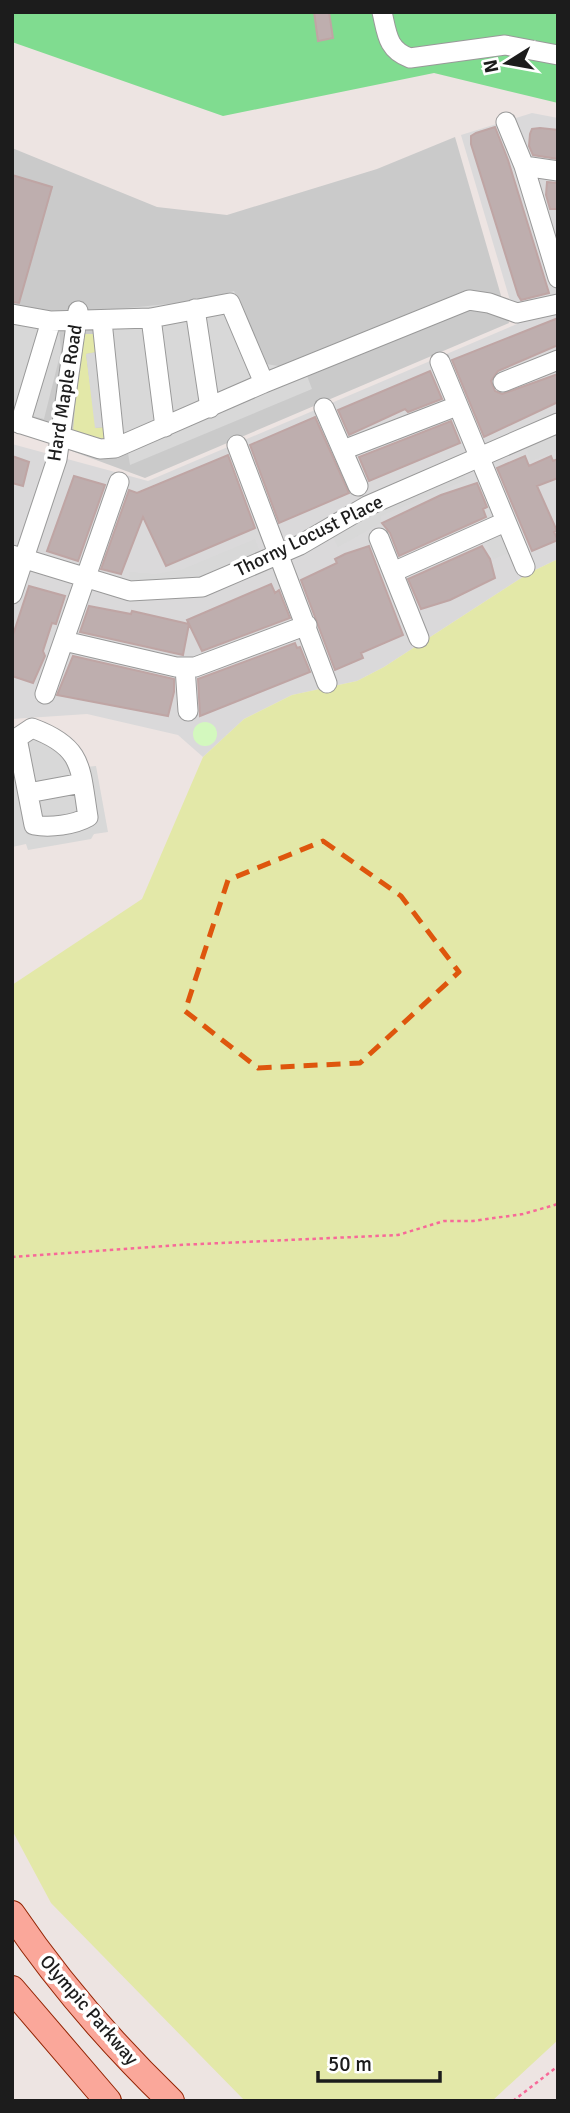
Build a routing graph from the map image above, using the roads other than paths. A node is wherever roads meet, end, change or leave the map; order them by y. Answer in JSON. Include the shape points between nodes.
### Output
{"nodes":[{"id":1,"x":382,"y":12,"type":"edge"},
{"id":2,"x":558,"y":55,"type":"edge"},
{"id":3,"x":506,"y":122,"type":"dead end"},
{"id":4,"x":524,"y":166,"type":"junction"},
{"id":5,"x":558,"y":172,"type":"edge"},
{"id":6,"x":558,"y":278,"type":"edge"},
{"id":7,"x":558,"y":303,"type":"edge"},
{"id":8,"x":195,"y":309,"type":"junction"},
{"id":9,"x":12,"y":314,"type":"edge"},
{"id":10,"x":77,"y":317,"type":"junction"},
{"id":11,"x":151,"y":318,"type":"junction"},
{"id":12,"x":51,"y":321,"type":"junction"},
{"id":13,"x":102,"y":321,"type":"junction"},
{"id":14,"x":558,"y":360,"type":"edge"},
{"id":15,"x":440,"y":362,"type":"dead end"},
{"id":16,"x":503,"y":382,"type":"dead end"},
{"id":17,"x":264,"y":383,"type":"junction"},
{"id":18,"x":457,"y":406,"type":"junction"},
{"id":19,"x":210,"y":408,"type":"junction"},
{"id":20,"x":324,"y":408,"type":"dead end"},
{"id":21,"x":16,"y":422,"type":"edge"},
{"id":22,"x":558,"y":423,"type":"edge"},
{"id":23,"x":165,"y":427,"type":"junction"},
{"id":24,"x":61,"y":436,"type":"junction"},
{"id":25,"x":237,"y":445,"type":"dead end"},
{"id":26,"x":115,"y":448,"type":"junction"},
{"id":27,"x":343,"y":450,"type":"junction"},
{"id":28,"x":481,"y":464,"type":"junction"},
{"id":29,"x":119,"y":482,"type":"dead end"},
{"id":30,"x":358,"y":486,"type":"dead end"},
{"id":31,"x":505,"y":522,"type":"junction"},
{"id":32,"x":379,"y":538,"type":"dead end"},
{"id":33,"x":280,"y":554,"type":"junction"},
{"id":34,"x":18,"y":557,"type":"edge"},
{"id":35,"x":525,"y":567,"type":"dead end"},
{"id":36,"x":393,"y":572,"type":"junction"},
{"id":37,"x":85,"y":580,"type":"junction"},
{"id":38,"x":12,"y":594,"type":"edge"},
{"id":39,"x":307,"y":625,"type":"junction"},
{"id":40,"x":419,"y":638,"type":"dead end"},
{"id":41,"x":64,"y":641,"type":"junction"},
{"id":42,"x":185,"y":667,"type":"junction"},
{"id":43,"x":327,"y":683,"type":"dead end"},
{"id":44,"x":45,"y":694,"type":"dead end"},
{"id":45,"x":188,"y":711,"type":"dead end"},
{"id":46,"x":15,"y":737,"type":"edge"},
{"id":47,"x":82,"y":783,"type":"junction"},
{"id":48,"x":28,"y":793,"type":"junction"},
{"id":49,"x":12,"y":1914,"type":"edge"},
{"id":50,"x":12,"y":1989,"type":"edge"},
{"id":51,"x":108,"y":2101,"type":"edge"},
{"id":52,"x":171,"y":2101,"type":"edge"}],
"edges":[{"from":1,"to":2,"type":"street","via":[[388,42],[410,58],[505,45]]},
{"from":3,"to":4,"type":"street"},
{"from":4,"to":5,"type":"street"},
{"from":4,"to":6,"type":"street"},
{"from":7,"to":17,"type":"street","via":[[517,313],[469,300]]},
{"from":8,"to":11,"type":"street"},
{"from":8,"to":17,"type":"street","via":[[230,303]]},
{"from":8,"to":19,"type":"street"},
{"from":9,"to":12,"type":"street"},
{"from":10,"to":12,"type":"street"},
{"from":10,"to":13,"type":"street"},
{"from":10,"to":24,"type":"street","name":"Hard Maple Road"},
{"from":11,"to":13,"type":"street"},
{"from":11,"to":23,"type":"street"},
{"from":12,"to":21,"type":"street"},
{"from":13,"to":26,"type":"street"},
{"from":14,"to":16,"type":"street"},
{"from":15,"to":18,"type":"street"},
{"from":17,"to":19,"type":"street"},
{"from":18,"to":27,"type":"street"},
{"from":18,"to":28,"type":"street"},
{"from":19,"to":23,"type":"street"},
{"from":20,"to":27,"type":"street"},
{"from":21,"to":24,"type":"street"},
{"from":22,"to":28,"type":"street","name":"Thorny Locust Place"},
{"from":23,"to":26,"type":"street"},
{"from":24,"to":26,"type":"street","via":[[100,449]]},
{"from":24,"to":34,"type":"street","name":"Hard Maple Road","via":[[57,459]]},
{"from":25,"to":33,"type":"street"},
{"from":27,"to":30,"type":"street"},
{"from":28,"to":31,"type":"street"},
{"from":28,"to":33,"type":"street","name":"Thorny Locust Place","via":[[367,506]]},
{"from":29,"to":37,"type":"street"},
{"from":31,"to":35,"type":"street"},
{"from":31,"to":36,"type":"street"},
{"from":32,"to":36,"type":"street"},
{"from":33,"to":37,"type":"street","name":"Thorny Locust Place","via":[[202,587],[130,591]]},
{"from":33,"to":39,"type":"street"},
{"from":34,"to":37,"type":"street","name":"Thorny Locust Place"},
{"from":34,"to":38,"type":"street","name":"Hard Maple Road"},
{"from":36,"to":40,"type":"street"},
{"from":37,"to":41,"type":"street"},
{"from":39,"to":42,"type":"street"},
{"from":39,"to":43,"type":"street"},
{"from":41,"to":42,"type":"street"},
{"from":41,"to":44,"type":"street"},
{"from":42,"to":45,"type":"street"},
{"from":46,"to":47,"type":"street","via":[[33,728],[55,736],[77,755]]},
{"from":46,"to":48,"type":"street"},
{"from":47,"to":48,"type":"street"},
{"from":47,"to":48,"type":"street","via":[[89,817],[45,827],[34,825]]},
{"from":49,"to":52,"type":"main road","name":"Olympic Parkway","via":[[83,2007]]},
{"from":50,"to":51,"type":"main road"}]}
